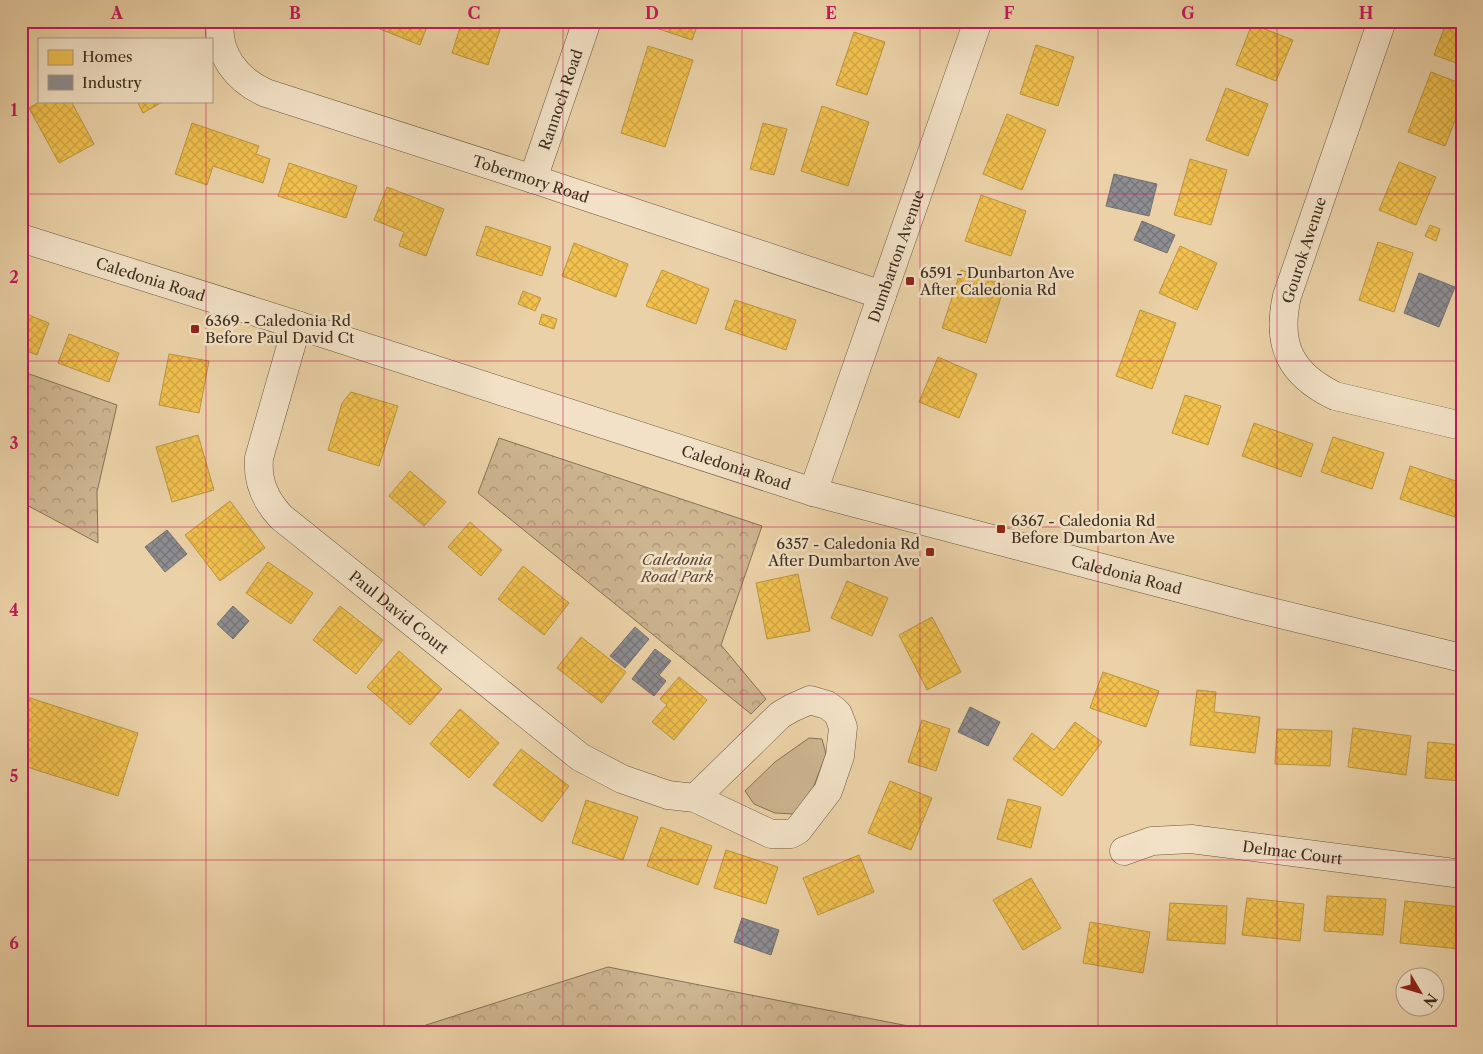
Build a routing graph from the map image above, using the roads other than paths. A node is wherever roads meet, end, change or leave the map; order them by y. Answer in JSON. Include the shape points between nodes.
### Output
{"nodes":[{"id":1,"x":220,"y":21,"type":"edge"},
{"id":2,"x":587,"y":21,"type":"edge"},
{"id":3,"x":978,"y":21,"type":"edge"},
{"id":4,"x":1382,"y":21,"type":"edge"},
{"id":5,"x":533,"y":179,"type":"junction"},
{"id":6,"x":21,"y":238,"type":"edge"},
{"id":7,"x":882,"y":295,"type":"junction"},
{"id":8,"x":297,"y":325,"type":"junction"},
{"id":9,"x":1462,"y":426,"type":"edge"},
{"id":10,"x":813,"y":492,"type":"junction"},
{"id":11,"x":1462,"y":658,"type":"edge"},
{"id":12,"x":695,"y":798,"type":"junction"},
{"id":13,"x":1124,"y":851,"type":"dead end"},
{"id":14,"x":1462,"y":874,"type":"edge"}],
"edges":[{"from":1,"to":5,"type":"street","name":"Tobermory Road","via":[[225,56],[241,79],[253,87]]},
{"from":2,"to":5,"type":"street","name":"Rannoch Road"},
{"from":3,"to":7,"type":"street","name":"Dumbarton Avenue"},
{"from":4,"to":9,"type":"street","name":"Gourok Avenue","via":[[1287,296],[1282,316],[1284,337],[1290,356],[1301,373],[1328,393]]},
{"from":5,"to":7,"type":"street","name":"Tobermory Road"},
{"from":6,"to":8,"type":"street","name":"Caledonia Road"},
{"from":7,"to":10,"type":"street","name":"Dumbarton Avenue"},
{"from":8,"to":10,"type":"street","name":"Caledonia Road"},
{"from":8,"to":12,"type":"street","name":"Paul David Court","via":[[258,458],[260,484],[280,517],[580,757],[646,788]]},
{"from":10,"to":11,"type":"street","name":"Caledonia Road","via":[[1247,606]]},
{"from":12,"to":12,"type":"street","name":"Paul David Court","via":[[771,834],[791,834],[798,830],[828,791],[840,756],[843,727],[838,714],[827,704],[810,700],[780,715]]},
{"from":13,"to":14,"type":"street","name":"Delmac Court","via":[[1152,841],[1179,838]]}]}
